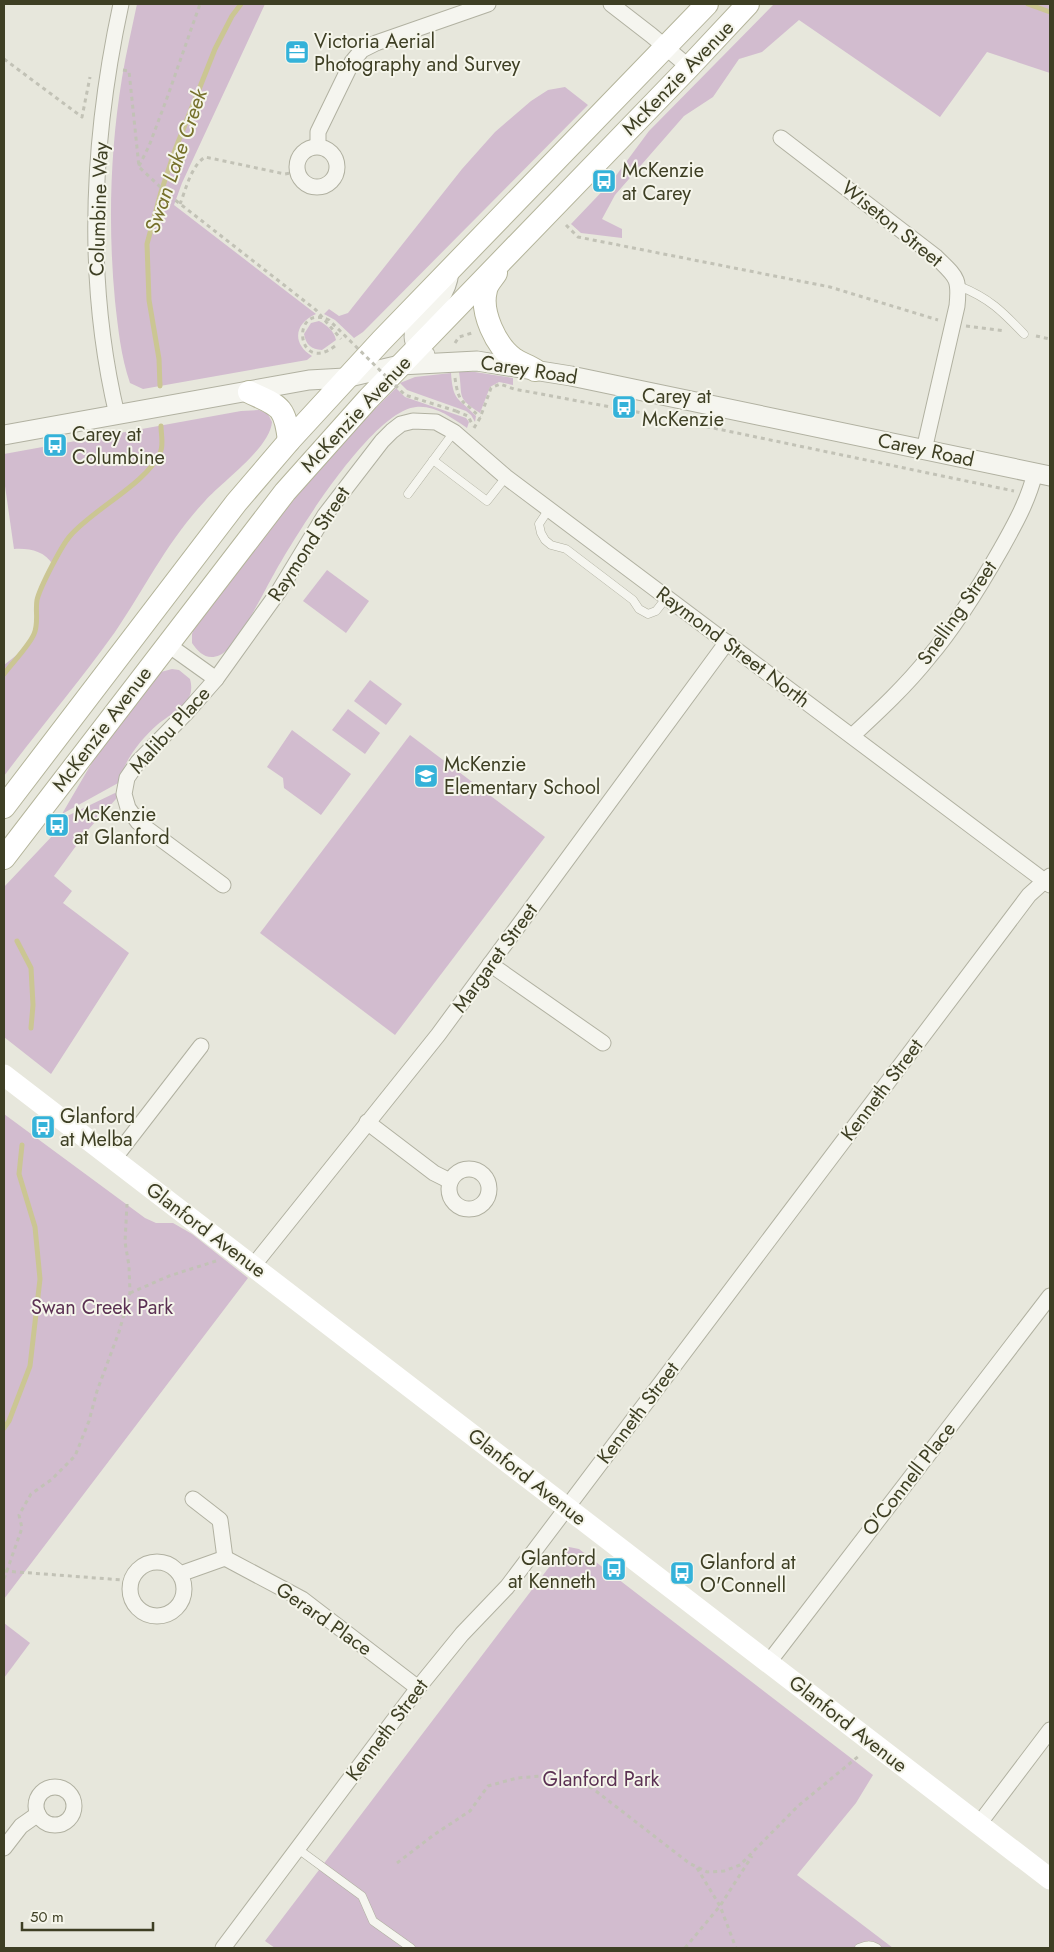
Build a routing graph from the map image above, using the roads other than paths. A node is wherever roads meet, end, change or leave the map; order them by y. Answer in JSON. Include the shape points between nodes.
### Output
{"nodes":[{"id":1,"x":121,"y":4,"type":"edge"},
{"id":2,"x":488,"y":4,"type":"edge"},
{"id":3,"x":610,"y":4,"type":"edge"},
{"id":4,"x":707,"y":4,"type":"edge"},
{"id":5,"x":748,"y":4,"type":"edge"},
{"id":6,"x":665,"y":47,"type":"junction"},
{"id":7,"x":689,"y":68,"type":"junction"},
{"id":8,"x":781,"y":138,"type":"dead end"},
{"id":9,"x":318,"y":146,"type":"junction"},
{"id":10,"x":507,"y":256,"type":"junction"},
{"id":11,"x":450,"y":270,"type":"junction"},
{"id":12,"x":959,"y":286,"type":"junction"},
{"id":13,"x":1024,"y":334,"type":"dead end"},
{"id":14,"x":418,"y":347,"type":"junction"},
{"id":15,"x":440,"y":362,"type":"junction"},
{"id":16,"x":400,"y":366,"type":"junction"},
{"id":17,"x":535,"y":370,"type":"junction"},
{"id":18,"x":346,"y":378,"type":"junction"},
{"id":19,"x":249,"y":392,"type":"junction"},
{"id":20,"x":117,"y":414,"type":"junction"},
{"id":21,"x":413,"y":421,"type":"joint"},
{"id":22,"x":454,"y":432,"type":"junction"},
{"id":23,"x":4,"y":435,"type":"edge"},
{"id":24,"x":289,"y":441,"type":"junction"},
{"id":25,"x":924,"y":450,"type":"junction"},
{"id":26,"x":433,"y":460,"type":"junction"},
{"id":27,"x":1042,"y":474,"type":"edge"},
{"id":28,"x":506,"y":477,"type":"junction"},
{"id":29,"x":408,"y":494,"type":"dead end"},
{"id":30,"x":549,"y":509,"type":"junction"},
{"id":31,"x":667,"y":597,"type":"junction"},
{"id":32,"x":726,"y":642,"type":"junction"},
{"id":33,"x":167,"y":644,"type":"junction"},
{"id":34,"x":216,"y":679,"type":"junction"},
{"id":35,"x":852,"y":736,"type":"junction"},
{"id":36,"x":4,"y":807,"type":"edge"},
{"id":37,"x":4,"y":858,"type":"edge"},
{"id":38,"x":1048,"y":881,"type":"edge"},
{"id":39,"x":223,"y":885,"type":"dead end"},
{"id":40,"x":490,"y":964,"type":"junction"},
{"id":41,"x":603,"y":1043,"type":"dead end"},
{"id":42,"x":201,"y":1046,"type":"dead end"},
{"id":43,"x":4,"y":1075,"type":"edge"},
{"id":44,"x":367,"y":1122,"type":"junction"},
{"id":45,"x":113,"y":1160,"type":"junction"},
{"id":46,"x":450,"y":1181,"type":"dead end"},
{"id":47,"x":253,"y":1266,"type":"junction"},
{"id":48,"x":1050,"y":1296,"type":"edge"},
{"id":49,"x":193,"y":1499,"type":"dead end"},
{"id":50,"x":566,"y":1507,"type":"junction"},
{"id":51,"x":225,"y":1558,"type":"junction"},
{"id":52,"x":180,"y":1574,"type":"junction"},
{"id":53,"x":769,"y":1662,"type":"junction"},
{"id":54,"x":418,"y":1688,"type":"junction"},
{"id":55,"x":1050,"y":1730,"type":"edge"},
{"id":56,"x":38,"y":1814,"type":"dead end"},
{"id":57,"x":979,"y":1824,"type":"junction"},
{"id":58,"x":4,"y":1848,"type":"edge"},
{"id":59,"x":298,"y":1849,"type":"junction"},
{"id":60,"x":1050,"y":1879,"type":"edge"},
{"id":61,"x":222,"y":1948,"type":"edge"},
{"id":62,"x":411,"y":1948,"type":"edge"},
{"id":63,"x":859,"y":1948,"type":"edge"},
{"id":64,"x":877,"y":1948,"type":"edge"}],
"edges":[{"from":1,"to":20,"type":"street","name":"Columbine Way","via":[[100,140],[95,252],[100,316]]},
{"from":2,"to":9,"type":"street","via":[[362,50],[352,62],[318,132]]},
{"from":3,"to":6,"type":"street"},
{"from":4,"to":6,"type":"main road","name":"McKenzie Avenue"},
{"from":5,"to":7,"type":"main road","name":"McKenzie Avenue"},
{"from":6,"to":7,"type":"street"},
{"from":6,"to":11,"type":"main road","name":"McKenzie Avenue"},
{"from":7,"to":10,"type":"main road","name":"McKenzie Avenue"},
{"from":8,"to":12,"type":"street","name":"Wiseton Street","via":[[936,257],[953,274]]},
{"from":9,"to":9,"type":"street","via":[[333,154],[337,171],[333,180],[317,188],[301,180],[296,162],[308,148]]},
{"from":10,"to":14,"type":"main road","name":"McKenzie Avenue"},
{"from":10,"to":17,"type":"main road","via":[[486,289],[486,309],[499,344],[514,359]]},
{"from":11,"to":14,"type":"street","via":[[440,298],[417,324],[414,332]]},
{"from":11,"to":18,"type":"main road","name":"McKenzie Avenue"},
{"from":12,"to":13,"type":"lane","via":[[997,306]]},
{"from":12,"to":25,"type":"street","name":"Wiseton Street"},
{"from":14,"to":15,"type":"street","via":[[429,358]]},
{"from":14,"to":16,"type":"main road","name":"McKenzie Avenue"},
{"from":15,"to":16,"type":"street","name":"Carey Road"},
{"from":15,"to":17,"type":"street","name":"Carey Road","via":[[478,361]]},
{"from":16,"to":18,"type":"street","name":"Carey Road"},
{"from":16,"to":33,"type":"main road","name":"McKenzie Avenue","via":[[285,492]]},
{"from":17,"to":25,"type":"street","name":"Carey Road"},
{"from":18,"to":19,"type":"street","name":"Carey Road","via":[[309,380]]},
{"from":18,"to":24,"type":"main road","name":"McKenzie Avenue"},
{"from":19,"to":20,"type":"street","name":"Carey Road"},
{"from":19,"to":24,"type":"main road","via":[[275,404],[287,419]]},
{"from":20,"to":23,"type":"street","name":"Carey Road"},
{"from":21,"to":22,"type":"street","name":"Raymond Street North","via":[[436,422]]},
{"from":21,"to":34,"type":"street","name":"Raymond Street","via":[[401,424],[382,441],[330,508],[279,591]]},
{"from":22,"to":26,"type":"lane"},
{"from":22,"to":28,"type":"street","name":"Raymond Street North"},
{"from":24,"to":36,"type":"main road","name":"McKenzie Avenue","via":[[230,511]]},
{"from":25,"to":27,"type":"street","name":"Carey Road"},
{"from":26,"to":28,"type":"lane","via":[[488,501]]},
{"from":26,"to":29,"type":"lane"},
{"from":27,"to":35,"type":"street","name":"Snelling Street","via":[[950,630],[882,710]]},
{"from":28,"to":30,"type":"street","name":"Raymond Street North"},
{"from":30,"to":31,"type":"street","name":"Raymond Street North"},
{"from":30,"to":31,"type":"lane","via":[[539,524],[541,533],[551,545],[566,549],[633,600],[643,613],[656,611]]},
{"from":31,"to":32,"type":"street","name":"Raymond Street North"},
{"from":32,"to":35,"type":"street","name":"Raymond Street North"},
{"from":32,"to":40,"type":"street","name":"Margaret Street"},
{"from":33,"to":34,"type":"street","name":"Malibu Place"},
{"from":33,"to":37,"type":"main road","name":"McKenzie Avenue"},
{"from":34,"to":39,"type":"street","name":"Malibu Place","via":[[138,762],[127,778],[124,794],[128,808],[138,822]]},
{"from":35,"to":38,"type":"street","name":"Raymond Street North"},
{"from":38,"to":50,"type":"street","name":"Kenneth Street","via":[[1023,903]]},
{"from":40,"to":41,"type":"street"},
{"from":40,"to":44,"type":"street","name":"Margaret Street","via":[[438,1035]]},
{"from":42,"to":45,"type":"street"},
{"from":43,"to":45,"type":"main road","name":"Glanford Avenue"},
{"from":44,"to":46,"type":"street"},
{"from":44,"to":47,"type":"street","name":"Margaret Street"},
{"from":45,"to":47,"type":"main road","name":"Glanford Avenue"},
{"from":47,"to":50,"type":"main road","name":"Glanford Avenue"},
{"from":48,"to":53,"type":"street","name":"O'Connell Place"},
{"from":49,"to":51,"type":"street","via":[[220,1520]]},
{"from":50,"to":53,"type":"main road","name":"Glanford Avenue"},
{"from":50,"to":54,"type":"street","name":"Kenneth Street","via":[[507,1587],[462,1634]]},
{"from":51,"to":52,"type":"street"},
{"from":51,"to":54,"type":"street","name":"Gerard Place","via":[[302,1599]]},
{"from":52,"to":52,"type":"street","via":[[184,1591],[182,1600],[170,1613],[153,1616],[144,1613],[132,1601],[130,1584],[133,1575],[147,1563],[165,1563]]},
{"from":53,"to":57,"type":"main road","name":"Glanford Avenue"},
{"from":54,"to":59,"type":"street","name":"Kenneth Street"},
{"from":55,"to":57,"type":"street"},
{"from":56,"to":58,"type":"street","via":[[21,1826]]},
{"from":57,"to":60,"type":"main road","name":"Glanford Avenue"},
{"from":59,"to":61,"type":"street","name":"Kenneth Street"},
{"from":59,"to":62,"type":"lane","via":[[362,1896],[373,1922]]},
{"from":63,"to":64,"type":"lane","via":[[872,1945]]}]}
